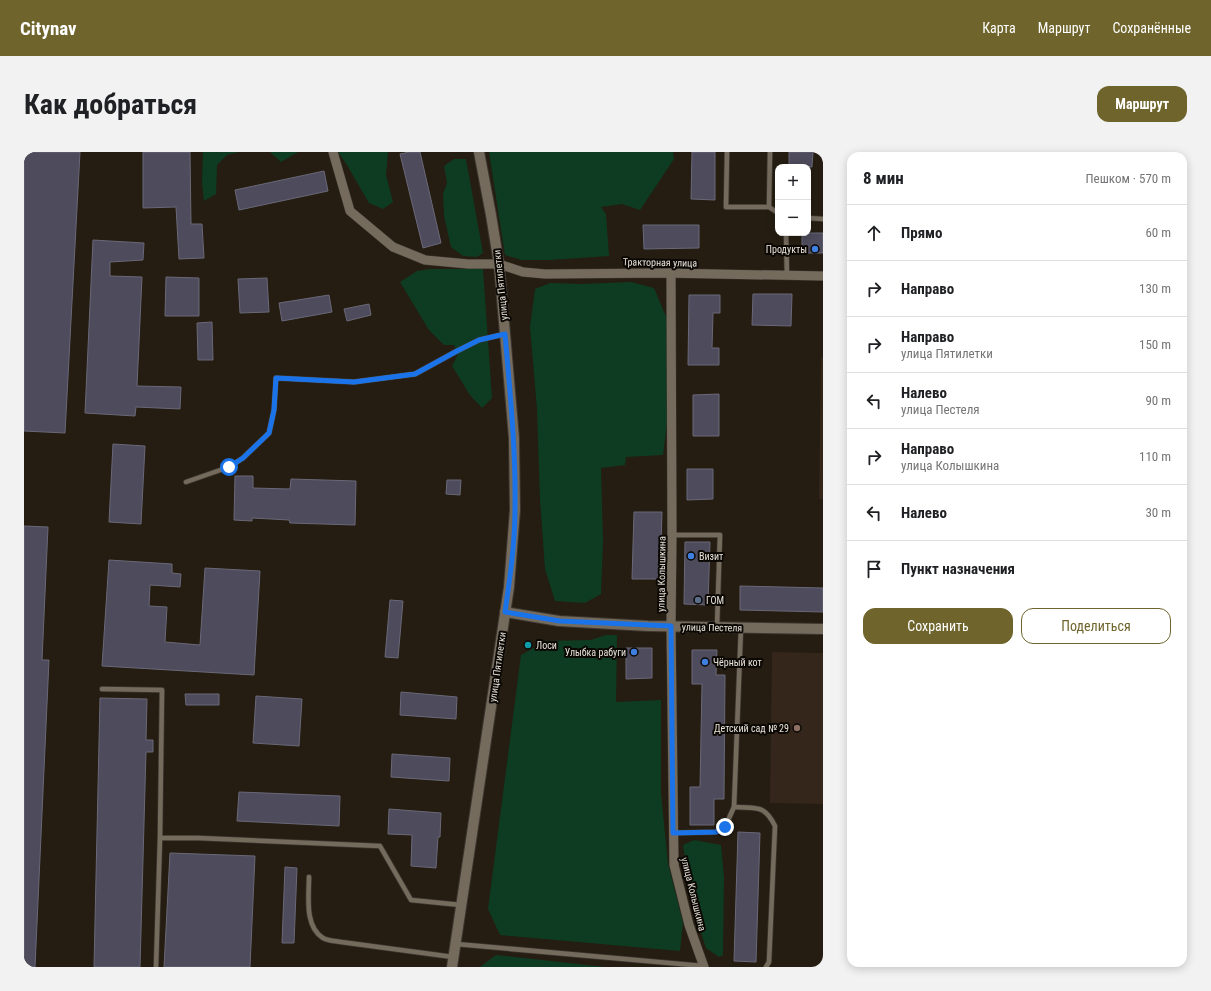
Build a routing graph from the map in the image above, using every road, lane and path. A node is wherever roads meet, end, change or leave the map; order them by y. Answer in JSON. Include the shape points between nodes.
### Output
{"nodes":[{"id":1,"x":334,"y":152,"type":"edge"},
{"id":2,"x":478,"y":152,"type":"edge"},
{"id":3,"x":727,"y":152,"type":"edge"},
{"id":4,"x":770,"y":152,"type":"edge"},
{"id":5,"x":769,"y":207,"type":"junction"},
{"id":6,"x":775,"y":211,"type":"edge"},
{"id":7,"x":811,"y":218,"type":"edge"},
{"id":8,"x":823,"y":219,"type":"edge"},
{"id":9,"x":786,"y":236,"type":"edge"},
{"id":10,"x":499,"y":264,"type":"junction"},
{"id":11,"x":671,"y":273,"type":"junction"},
{"id":12,"x":787,"y":276,"type":"junction"},
{"id":13,"x":823,"y":276,"type":"edge"},
{"id":14,"x":505,"y":334,"type":"junction"},
{"id":15,"x":186,"y":482,"type":"dead end"},
{"id":16,"x":672,"y":535,"type":"junction"},
{"id":17,"x":505,"y":612,"type":"junction"},
{"id":18,"x":671,"y":626,"type":"junction"},
{"id":19,"x":718,"y":627,"type":"junction"},
{"id":20,"x":741,"y":627,"type":"junction"},
{"id":21,"x":823,"y":629,"type":"edge"},
{"id":22,"x":102,"y":689,"type":"dead end"},
{"id":23,"x":734,"y":807,"type":"junction"},
{"id":24,"x":673,"y":833,"type":"junction"},
{"id":25,"x":160,"y":838,"type":"junction"},
{"id":26,"x":309,"y":877,"type":"dead end"},
{"id":27,"x":461,"y":905,"type":"junction"},
{"id":28,"x":455,"y":944,"type":"junction"},
{"id":29,"x":453,"y":962,"type":"edge"},
{"id":30,"x":704,"y":966,"type":"edge"},
{"id":31,"x":156,"y":967,"type":"edge"},
{"id":32,"x":766,"y":967,"type":"edge"}],
"edges":[{"from":1,"to":10,"type":"street","name":"Тракторная улица","via":[[350,211],[393,247],[426,260]]},
{"from":2,"to":10,"type":"main road","name":"улица Пятилетки"},
{"from":3,"to":5,"type":"lane","via":[[726,207]]},
{"from":4,"to":5,"type":"lane"},
{"from":5,"to":6,"type":"lane"},
{"from":7,"to":8,"type":"lane"},
{"from":9,"to":12,"type":"lane"},
{"from":10,"to":11,"type":"street","name":"Тракторная улица","via":[[533,274]]},
{"from":10,"to":14,"type":"main road","name":"улица Пятилетки"},
{"from":11,"to":12,"type":"street","name":"Тракторная улица"},
{"from":11,"to":16,"type":"street","name":"улица Колышкина"},
{"from":12,"to":13,"type":"street","name":"Тракторная улица"},
{"from":14,"to":15,"type":"lane","via":[[479,340],[415,374],[354,382],[276,378],[274,410],[269,433],[243,458],[229,467]]},
{"from":14,"to":17,"type":"main road","name":"улица Пятилетки","via":[[515,482],[514,536]]},
{"from":16,"to":18,"type":"street","name":"улица Колышкина"},
{"from":16,"to":19,"type":"lane","via":[[720,535]]},
{"from":17,"to":18,"type":"main road","name":"улица Пестеля","via":[[560,621]]},
{"from":17,"to":27,"type":"main road","name":"улица Пятилетки"},
{"from":18,"to":19,"type":"main road","name":"улица Пестеля"},
{"from":18,"to":24,"type":"street","name":"улица Колышкина"},
{"from":19,"to":20,"type":"main road","name":"улица Пестеля"},
{"from":20,"to":21,"type":"main road","name":"улица Пестеля"},
{"from":20,"to":23,"type":"lane"},
{"from":22,"to":25,"type":"lane","via":[[162,690]]},
{"from":23,"to":24,"type":"lane","via":[[725,827],[716,832]]},
{"from":23,"to":32,"type":"lane","via":[[761,809],[769,815],[775,826],[769,962]]},
{"from":24,"to":30,"type":"street","name":"улица Колышкина","via":[[674,865],[689,925]]},
{"from":25,"to":27,"type":"lane","via":[[380,846],[410,900]]},
{"from":25,"to":31,"type":"lane"},
{"from":26,"to":29,"type":"lane","via":[[310,919],[315,931],[324,939]]},
{"from":27,"to":28,"type":"main road","name":"улица Пятилетки"},
{"from":28,"to":29,"type":"main road","name":"улица Пятилетки"},
{"from":28,"to":30,"type":"lane"}]}
